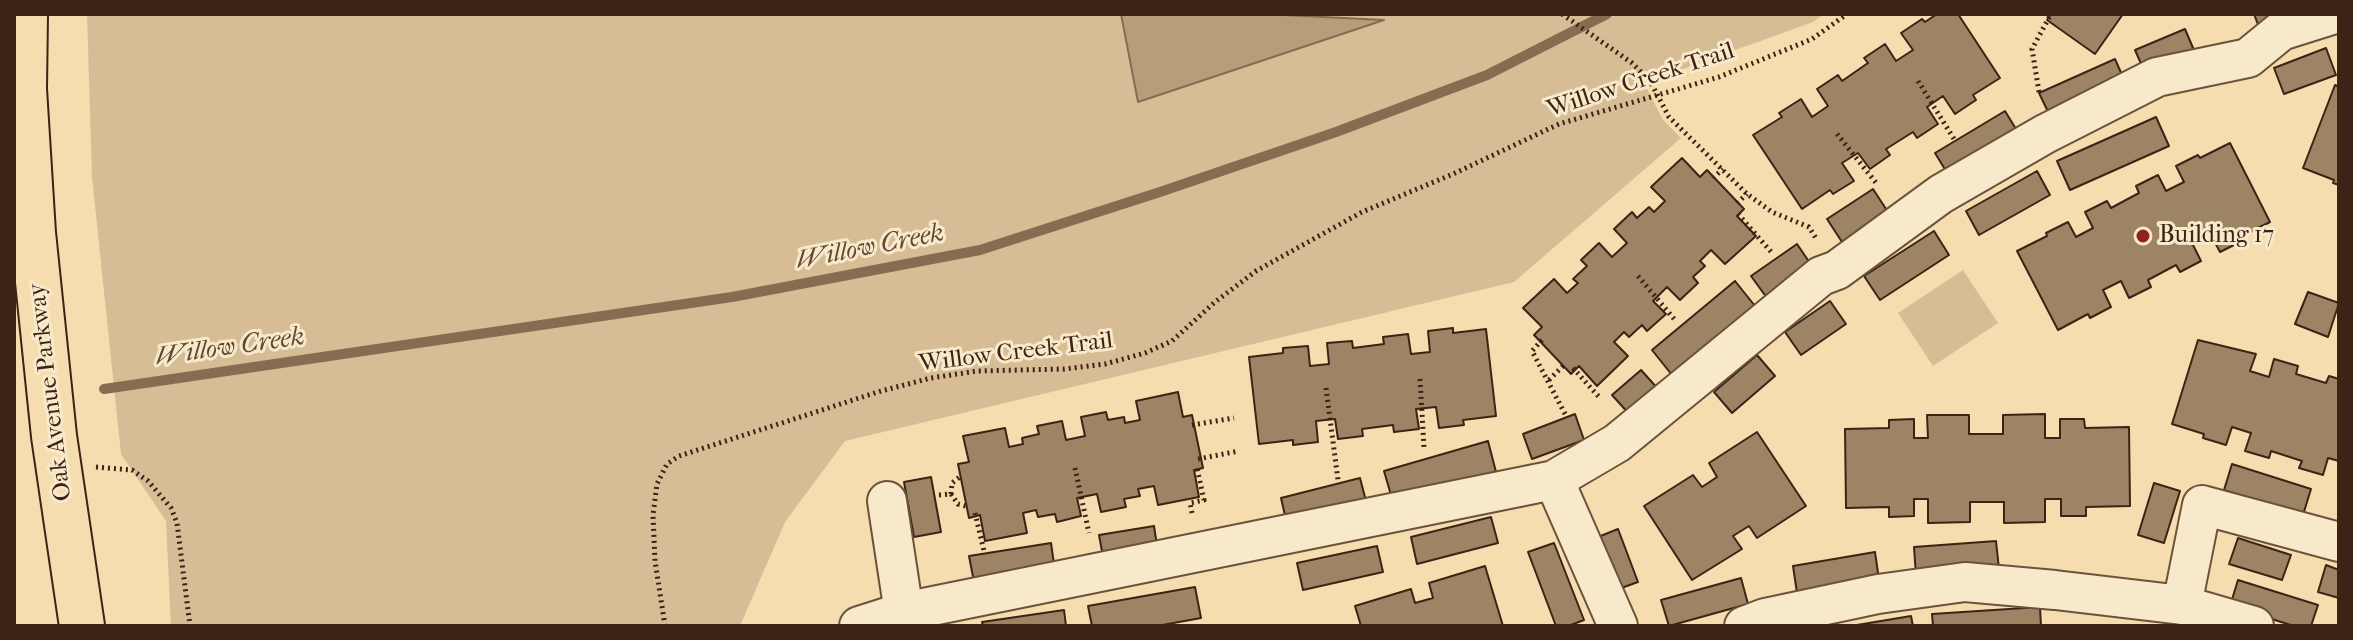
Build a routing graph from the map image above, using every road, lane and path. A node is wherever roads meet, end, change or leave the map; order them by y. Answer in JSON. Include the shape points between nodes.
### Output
{"nodes":[{"id":1,"x":25,"y":14,"type":"edge"},
{"id":2,"x":1562,"y":14,"type":"edge"},
{"id":3,"x":1847,"y":14,"type":"edge"},
{"id":4,"x":2051,"y":14,"type":"edge"},
{"id":5,"x":2335,"y":14,"type":"edge"},
{"id":6,"x":1918,"y":81,"type":"dead end"},
{"id":7,"x":2039,"y":92,"type":"dead end"},
{"id":8,"x":1656,"y":96,"type":"junction"},
{"id":9,"x":1837,"y":134,"type":"dead end"},
{"id":10,"x":1954,"y":139,"type":"dead end"},
{"id":11,"x":1723,"y":169,"type":"junction"},
{"id":12,"x":1713,"y":178,"type":"dead end"},
{"id":13,"x":1877,"y":184,"type":"dead end"},
{"id":14,"x":1747,"y":194,"type":"junction"},
{"id":15,"x":1737,"y":203,"type":"dead end"},
{"id":16,"x":1738,"y":214,"type":"dead end"},
{"id":17,"x":1821,"y":246,"type":"dead end"},
{"id":18,"x":1773,"y":254,"type":"dead end"},
{"id":19,"x":1638,"y":276,"type":"dead end"},
{"id":20,"x":1675,"y":320,"type":"dead end"},
{"id":21,"x":1542,"y":340,"type":"dead end"},
{"id":22,"x":1564,"y":365,"type":"dead end"},
{"id":23,"x":1573,"y":368,"type":"dead end"},
{"id":24,"x":1420,"y":379,"type":"dead end"},
{"id":25,"x":1549,"y":380,"type":"junction"},
{"id":26,"x":1326,"y":388,"type":"dead end"},
{"id":27,"x":1600,"y":398,"type":"dead end"},
{"id":28,"x":1565,"y":414,"type":"dead end"},
{"id":29,"x":1234,"y":418,"type":"dead end"},
{"id":30,"x":1192,"y":425,"type":"dead end"},
{"id":31,"x":1424,"y":448,"type":"dead end"},
{"id":32,"x":1239,"y":451,"type":"dead end"},
{"id":33,"x":1198,"y":459,"type":"dead end"},
{"id":34,"x":101,"y":467,"type":"dead end"},
{"id":35,"x":1075,"y":468,"type":"dead end"},
{"id":36,"x":1197,"y":468,"type":"dead end"},
{"id":37,"x":962,"y":475,"type":"dead end"},
{"id":38,"x":1338,"y":480,"type":"dead end"},
{"id":39,"x":1554,"y":480,"type":"junction"},
{"id":40,"x":951,"y":494,"type":"junction"},
{"id":41,"x":939,"y":495,"type":"dead end"},
{"id":42,"x":887,"y":501,"type":"dead end"},
{"id":43,"x":969,"y":507,"type":"dead end"},
{"id":44,"x":975,"y":513,"type":"dead end"},
{"id":45,"x":1192,"y":513,"type":"dead end"},
{"id":46,"x":1089,"y":533,"type":"dead end"},
{"id":47,"x":2339,"y":542,"type":"edge"},
{"id":48,"x":984,"y":551,"type":"dead end"},
{"id":49,"x":2182,"y":605,"type":"junction"},
{"id":50,"x":905,"y":619,"type":"edge"},
{"id":51,"x":82,"y":626,"type":"edge"},
{"id":52,"x":190,"y":626,"type":"edge"},
{"id":53,"x":665,"y":626,"type":"edge"},
{"id":54,"x":859,"y":626,"type":"edge"},
{"id":55,"x":1618,"y":626,"type":"edge"},
{"id":56,"x":1744,"y":626,"type":"edge"},
{"id":57,"x":2254,"y":626,"type":"edge"}],
"edges":[{"from":1,"to":51,"type":"main road","name":"Oak Avenue Parkway","via":[[24,89],[45,356]]},
{"from":2,"to":8,"type":"path","via":[[1632,63]]},
{"from":3,"to":8,"type":"path","name":"Willow Creek Trail","via":[[1812,39]]},
{"from":4,"to":7,"type":"path","via":[[2032,49]]},
{"from":5,"to":39,"type":"lane","via":[[2281,31],[2248,58],[2157,77],[1941,194],[1837,270],[1821,276],[1617,443]]},
{"from":6,"to":10,"type":"path"},
{"from":8,"to":11,"type":"path","via":[[1669,117]]},
{"from":8,"to":53,"type":"path","name":"Willow Creek Trail","via":[[1559,124],[1362,212],[1256,271],[1172,341],[1145,353],[1064,369],[931,378],[679,456],[667,464],[657,484],[653,515]]},
{"from":9,"to":13,"type":"path"},
{"from":11,"to":12,"type":"path"},
{"from":11,"to":14,"type":"path"},
{"from":14,"to":15,"type":"path"},
{"from":14,"to":17,"type":"path","via":[[1772,212],[1809,227]]},
{"from":16,"to":18,"type":"path"},
{"from":19,"to":20,"type":"path"},
{"from":21,"to":25,"type":"path","via":[[1532,351]]},
{"from":22,"to":25,"type":"path"},
{"from":23,"to":27,"type":"path"},
{"from":24,"to":31,"type":"path"},
{"from":25,"to":28,"type":"path"},
{"from":26,"to":38,"type":"path"},
{"from":29,"to":30,"type":"path"},
{"from":32,"to":33,"type":"path"},
{"from":34,"to":52,"type":"path","via":[[132,470],[171,508]]},
{"from":35,"to":46,"type":"path"},
{"from":36,"to":45,"type":"path","via":[[1204,500],[1190,503]]},
{"from":37,"to":40,"type":"path","via":[[952,483]]},
{"from":39,"to":50,"type":"lane"},
{"from":39,"to":55,"type":"lane"},
{"from":40,"to":41,"type":"path"},
{"from":40,"to":43,"type":"path","via":[[958,504]]},
{"from":42,"to":50,"type":"lane"},
{"from":44,"to":48,"type":"path"},
{"from":47,"to":49,"type":"lane","via":[[2202,505]]},
{"from":49,"to":56,"type":"lane","via":[[1965,582],[1878,594]]},
{"from":49,"to":57,"type":"lane"},
{"from":50,"to":54,"type":"lane"}]}
